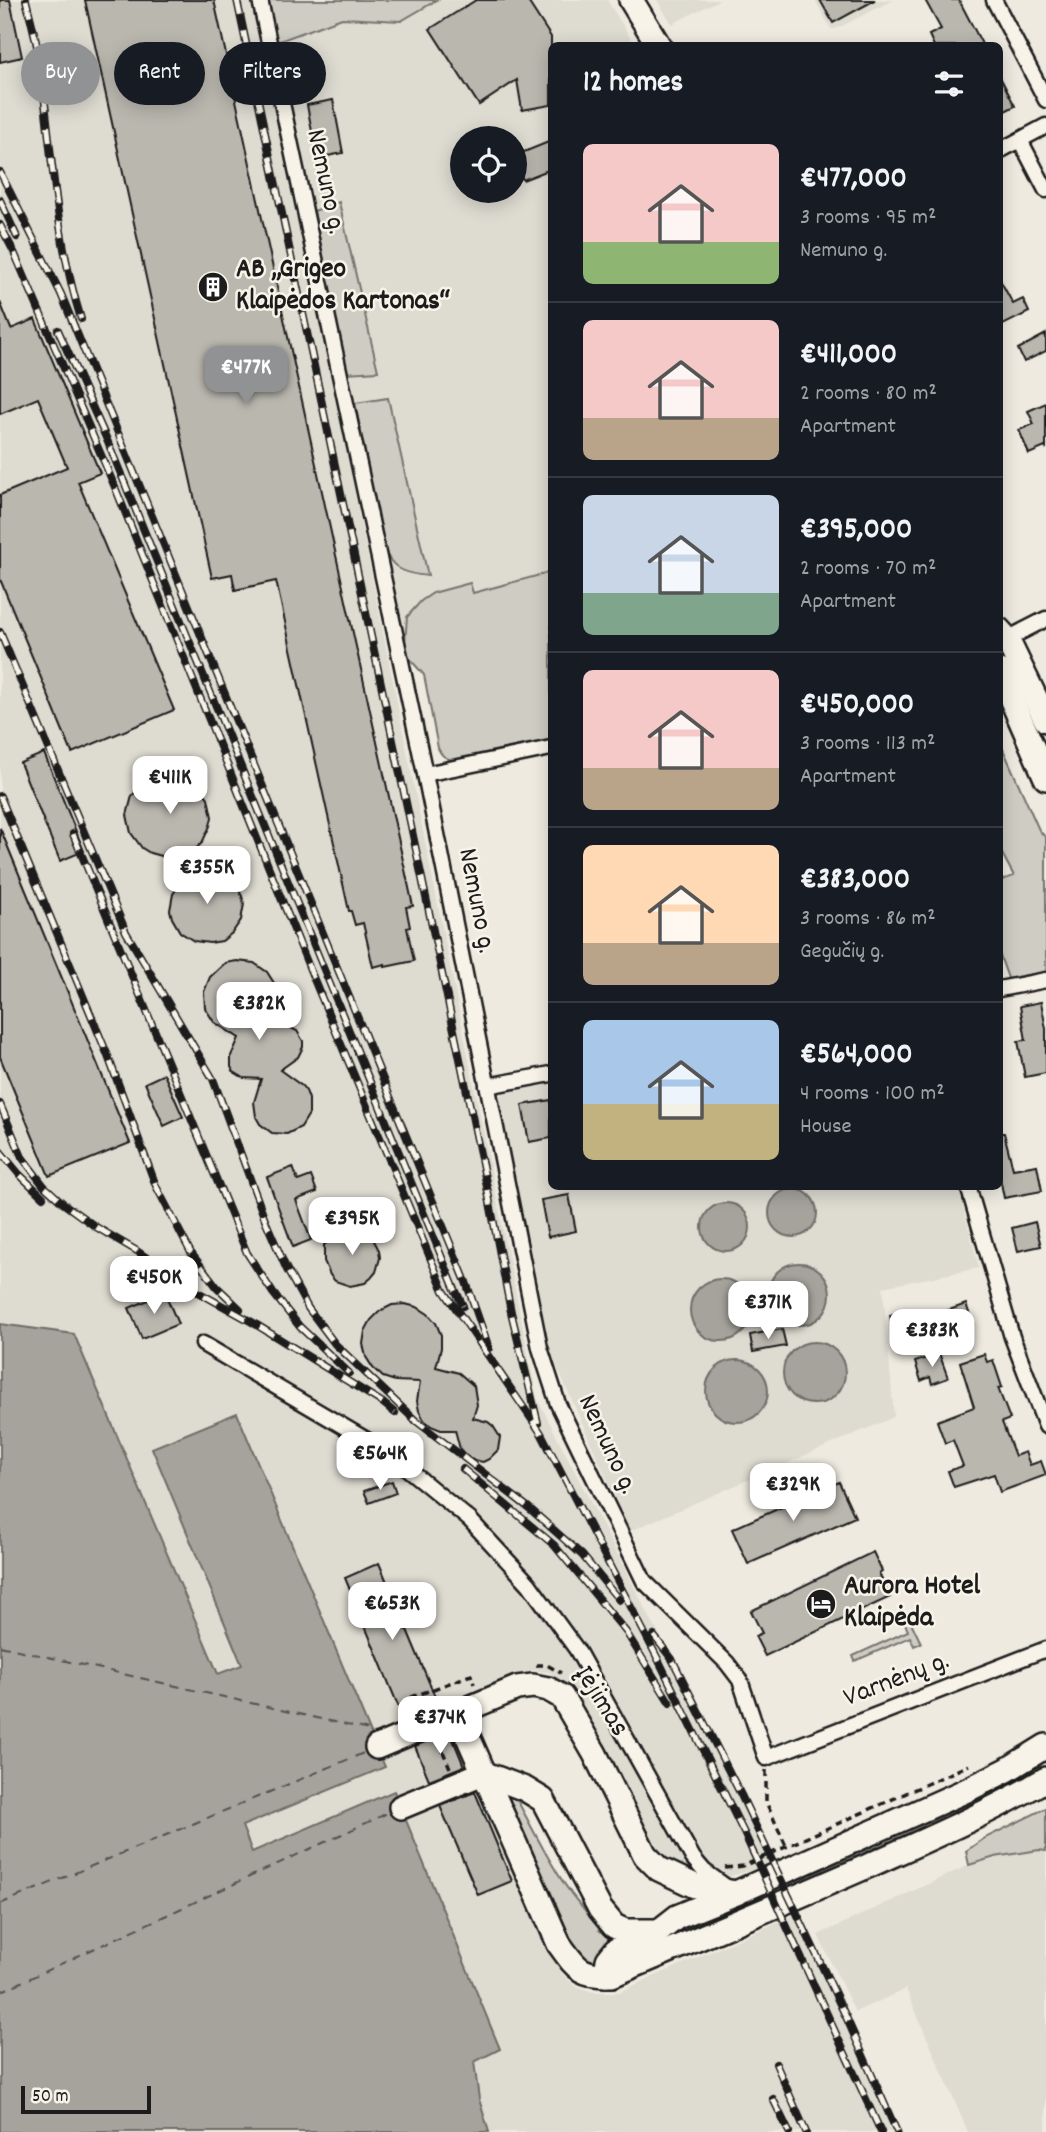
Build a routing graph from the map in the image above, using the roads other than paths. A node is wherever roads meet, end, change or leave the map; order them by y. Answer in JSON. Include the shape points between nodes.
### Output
{"nodes":[{"id":1,"x":260,"y":0,"type":"edge"},
{"id":2,"x":631,"y":0,"type":"edge"},
{"id":3,"x":994,"y":0,"type":"edge"},
{"id":4,"x":657,"y":42,"type":"edge"},
{"id":5,"x":1046,"y":100,"type":"edge"},
{"id":6,"x":1046,"y":126,"type":"edge"},
{"id":7,"x":1020,"y":139,"type":"junction"},
{"id":8,"x":1003,"y":149,"type":"edge"},
{"id":9,"x":1046,"y":190,"type":"edge"},
{"id":10,"x":1046,"y":619,"type":"edge"},
{"id":11,"x":1003,"y":635,"type":"edge"},
{"id":12,"x":1003,"y":680,"type":"edge"},
{"id":13,"x":1046,"y":720,"type":"edge"},
{"id":14,"x":548,"y":749,"type":"edge"},
{"id":15,"x":425,"y":774,"type":"junction"},
{"id":16,"x":1046,"y":778,"type":"edge"},
{"id":17,"x":1046,"y":980,"type":"edge"},
{"id":18,"x":1003,"y":988,"type":"edge"},
{"id":19,"x":548,"y":1075,"type":"edge"},
{"id":20,"x":488,"y":1086,"type":"junction"},
{"id":21,"x":969,"y":1190,"type":"edge"},
{"id":22,"x":203,"y":1344,"type":"dead end"},
{"id":23,"x":1046,"y":1426,"type":"edge"},
{"id":24,"x":1046,"y":1649,"type":"edge"},
{"id":25,"x":457,"y":1714,"type":"junction"},
{"id":26,"x":1046,"y":1746,"type":"edge"},
{"id":27,"x":377,"y":1747,"type":"dead end"},
{"id":28,"x":766,"y":1758,"type":"joint"},
{"id":29,"x":483,"y":1773,"type":"junction"},
{"id":30,"x":1046,"y":1779,"type":"edge"},
{"id":31,"x":401,"y":1807,"type":"dead end"},
{"id":32,"x":736,"y":1893,"type":"junction"},
{"id":33,"x":660,"y":1930,"type":"junction"},
{"id":34,"x":606,"y":1975,"type":"junction"}],
"edges":[{"from":1,"to":15,"type":"street","name":"Nemuno g."},
{"from":2,"to":4,"type":"main road"},
{"from":3,"to":5,"type":"street"},
{"from":6,"to":7,"type":"street"},
{"from":7,"to":8,"type":"street"},
{"from":7,"to":9,"type":"street"},
{"from":10,"to":11,"type":"street"},
{"from":11,"to":13,"type":"main road"},
{"from":12,"to":16,"type":"main road"},
{"from":14,"to":15,"type":"street"},
{"from":15,"to":20,"type":"street","name":"Nemuno g."},
{"from":17,"to":18,"type":"street"},
{"from":19,"to":20,"type":"street"},
{"from":20,"to":28,"type":"street","name":"Nemuno g.","via":[[540,1348],[558,1404],[644,1581],[740,1680]]},
{"from":21,"to":23,"type":"street","via":[[1012,1336]]},
{"from":22,"to":32,"type":"street","via":[[387,1452],[470,1520],[529,1584],[577,1650],[693,1858]]},
{"from":24,"to":28,"type":"street","name":"Varnėnų g."},
{"from":25,"to":27,"type":"main road","via":[[430,1714]]},
{"from":25,"to":29,"type":"main road"},
{"from":25,"to":32,"type":"main road","via":[[517,1688],[548,1689],[562,1697],[645,1855],[659,1868],[695,1886]]},
{"from":26,"to":32,"type":"main road","via":[[967,1790]]},
{"from":29,"to":31,"type":"main road"},
{"from":29,"to":33,"type":"main road","via":[[543,1800],[600,1909],[614,1926],[625,1931]]},
{"from":29,"to":34,"type":"main road","via":[[559,1944],[582,1971]]},
{"from":30,"to":34,"type":"main road","via":[[918,1844]]},
{"from":32,"to":33,"type":"main road","via":[[677,1917]]},
{"from":33,"to":34,"type":"main road","via":[[616,1950],[608,1960]]}]}
